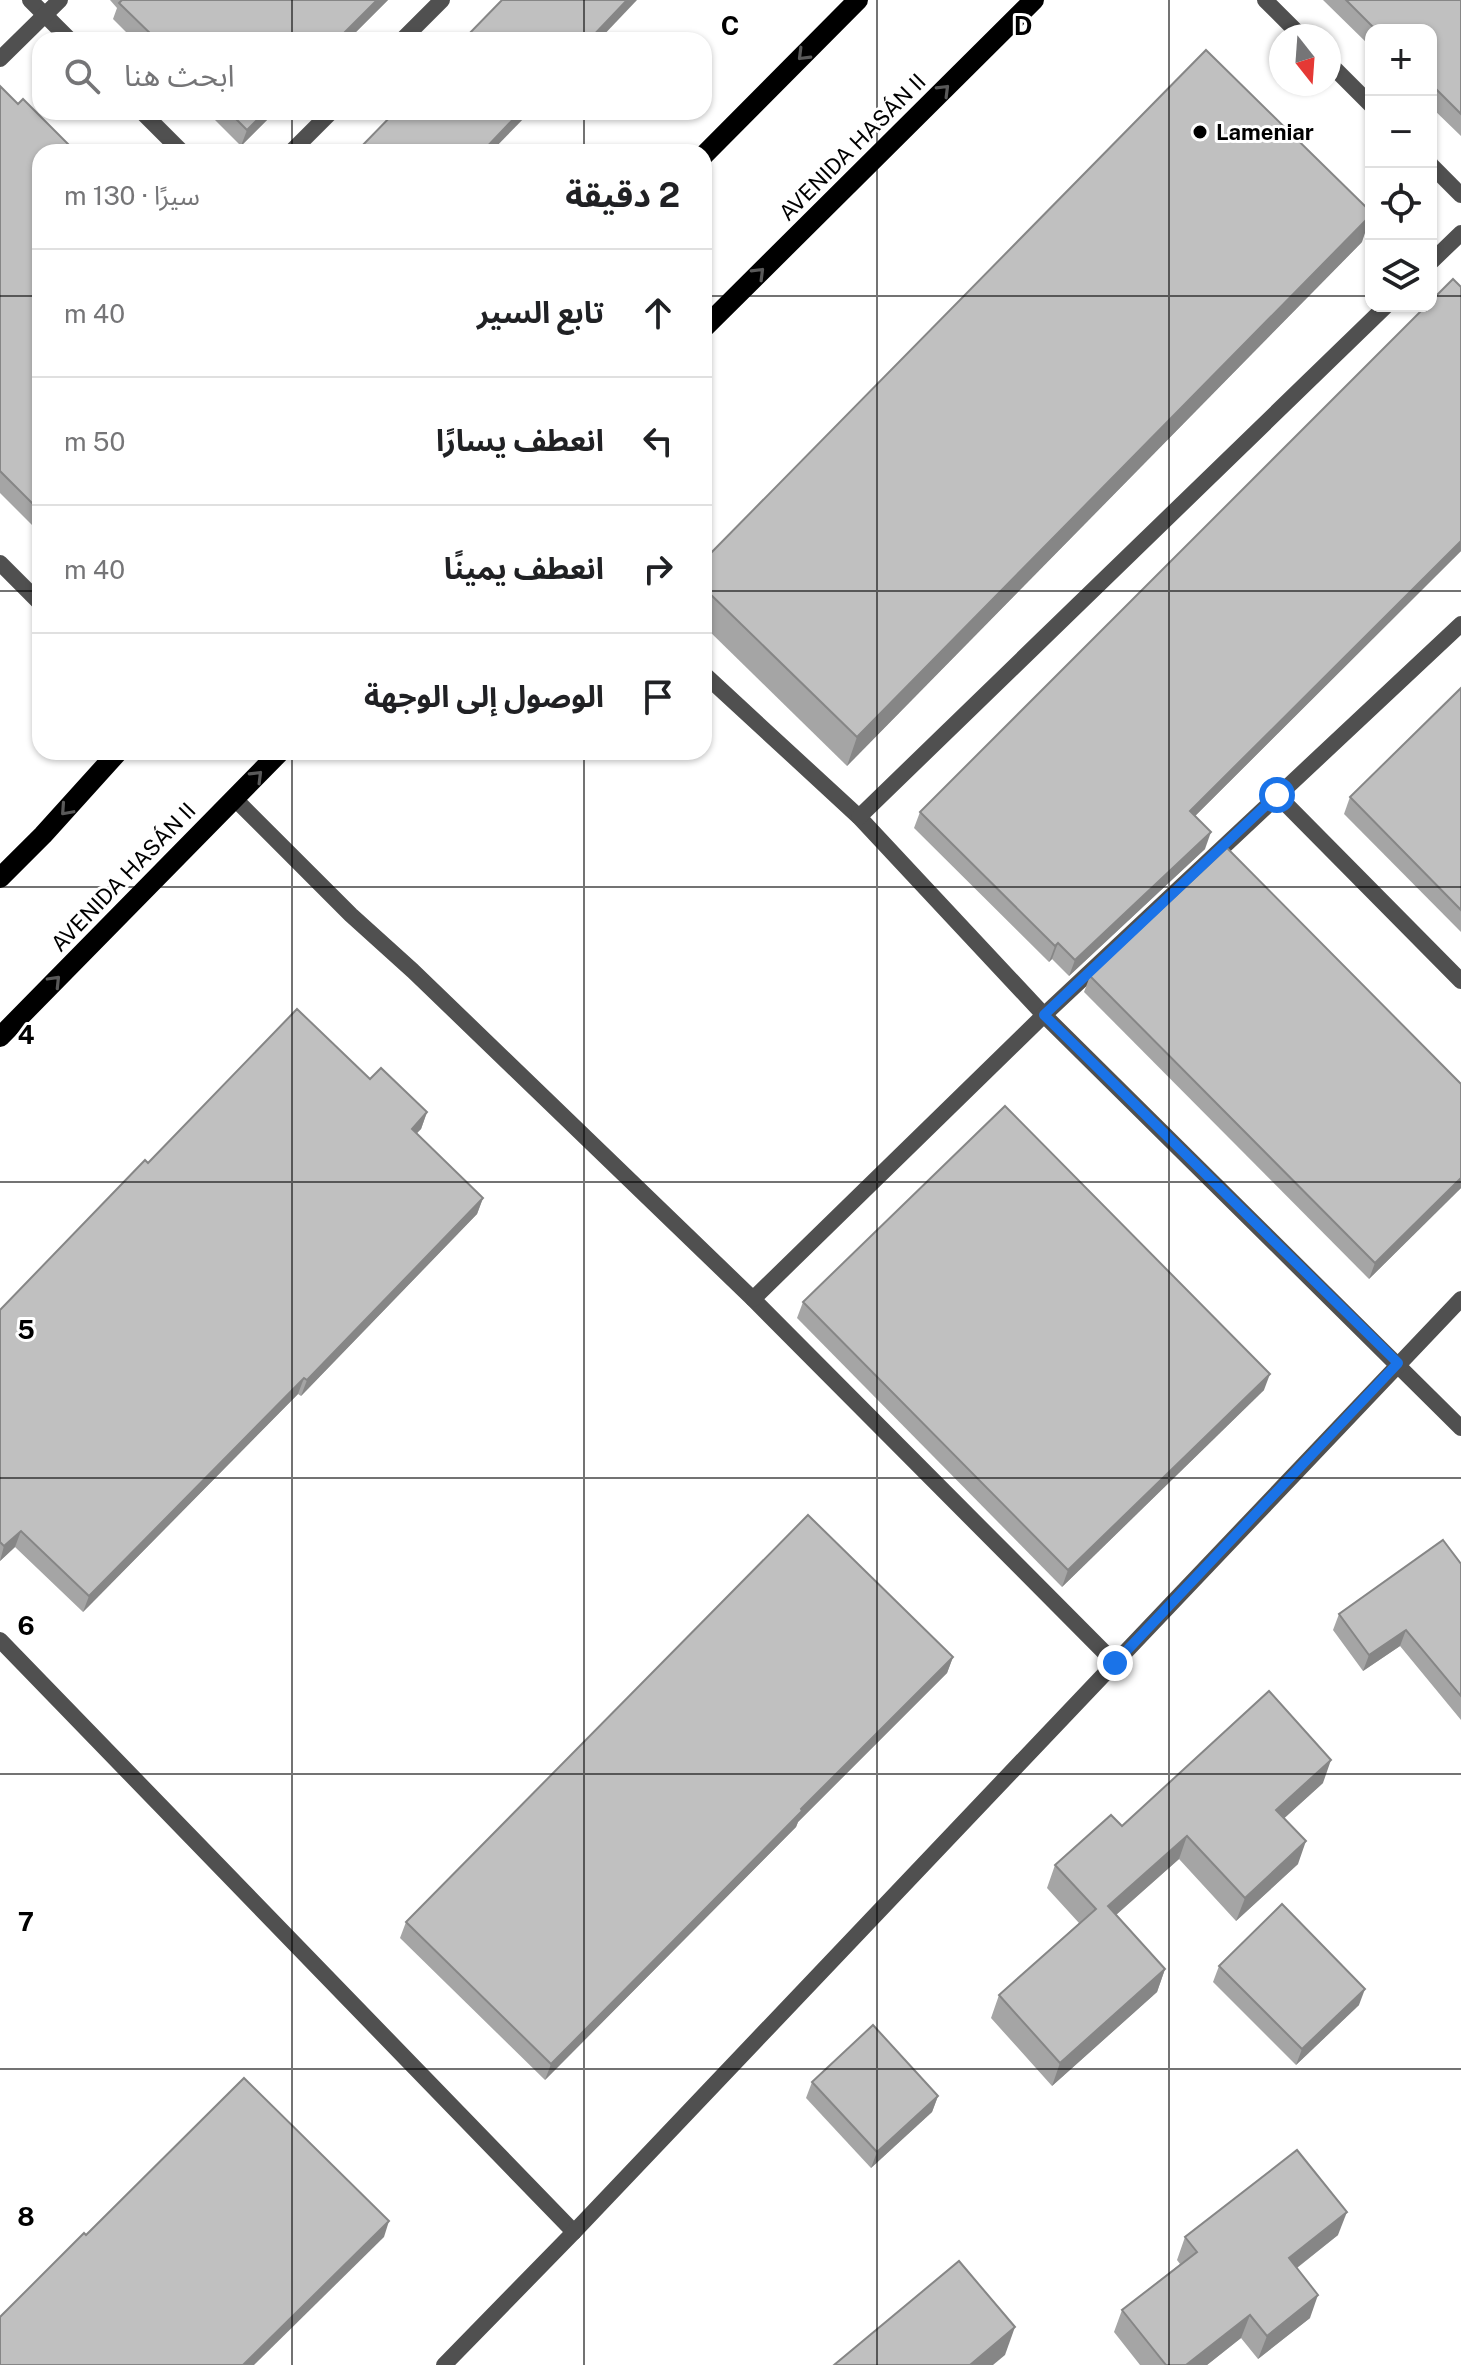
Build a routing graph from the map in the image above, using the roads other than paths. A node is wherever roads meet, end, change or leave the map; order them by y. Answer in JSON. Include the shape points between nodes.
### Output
{"nodes":[{"id":1,"x":30,"y":0,"type":"edge"},
{"id":2,"x":60,"y":0,"type":"edge"},
{"id":3,"x":442,"y":0,"type":"edge"},
{"id":4,"x":858,"y":0,"type":"edge"},
{"id":5,"x":1034,"y":0,"type":"edge"},
{"id":6,"x":1265,"y":0,"type":"edge"},
{"id":7,"x":45,"y":15,"type":"junction"},
{"id":8,"x":1289,"y":24,"type":"edge"},
{"id":9,"x":62,"y":32,"type":"edge"},
{"id":10,"x":410,"y":32,"type":"edge"},
{"id":11,"x":0,"y":59,"type":"edge"},
{"id":12,"x":1341,"y":75,"type":"edge"},
{"id":13,"x":1365,"y":99,"type":"edge"},
{"id":14,"x":150,"y":120,"type":"edge"},
{"id":15,"x":323,"y":120,"type":"edge"},
{"id":16,"x":174,"y":144,"type":"edge"},
{"id":17,"x":299,"y":144,"type":"edge"},
{"id":18,"x":712,"y":147,"type":"edge"},
{"id":19,"x":1434,"y":168,"type":"edge"},
{"id":20,"x":1461,"y":195,"type":"edge"},
{"id":21,"x":1461,"y":233,"type":"edge"},
{"id":22,"x":1437,"y":256,"type":"edge"},
{"id":23,"x":1380,"y":312,"type":"edge"},
{"id":24,"x":712,"y":320,"type":"edge"},
{"id":25,"x":0,"y":563,"type":"edge"},
{"id":26,"x":32,"y":595,"type":"edge"},
{"id":27,"x":1461,"y":624,"type":"edge"},
{"id":28,"x":712,"y":681,"type":"edge"},
{"id":29,"x":111,"y":760,"type":"edge"},
{"id":30,"x":272,"y":760,"type":"edge"},
{"id":31,"x":1277,"y":795,"type":"junction"},
{"id":32,"x":234,"y":798,"type":"junction"},
{"id":33,"x":859,"y":817,"type":"junction"},
{"id":34,"x":0,"y":878,"type":"edge"},
{"id":35,"x":1461,"y":981,"type":"edge"},
{"id":36,"x":1044,"y":1015,"type":"junction"},
{"id":37,"x":0,"y":1037,"type":"edge"},
{"id":38,"x":753,"y":1299,"type":"junction"},
{"id":39,"x":1461,"y":1299,"type":"edge"},
{"id":40,"x":1398,"y":1363,"type":"junction"},
{"id":41,"x":1461,"y":1428,"type":"edge"},
{"id":42,"x":0,"y":1640,"type":"edge"},
{"id":43,"x":1115,"y":1663,"type":"junction"},
{"id":44,"x":574,"y":2232,"type":"junction"},
{"id":45,"x":444,"y":2365,"type":"edge"}],
"edges":[{"from":1,"to":7,"type":"street"},
{"from":2,"to":7,"type":"street"},
{"from":3,"to":10,"type":"street"},
{"from":4,"to":18,"type":"main road","one_way":true},
{"from":24,"to":5,"type":"main road","name":"AVENIDA HASÁN II","one_way":true},
{"from":6,"to":8,"type":"street"},
{"from":7,"to":9,"type":"street"},
{"from":7,"to":11,"type":"street"},
{"from":12,"to":13,"type":"street"},
{"from":14,"to":16,"type":"street"},
{"from":15,"to":17,"type":"street"},
{"from":19,"to":20,"type":"street"},
{"from":21,"to":22,"type":"street"},
{"from":23,"to":33,"type":"street"},
{"from":25,"to":26,"type":"street"},
{"from":27,"to":31,"type":"street"},
{"from":28,"to":33,"type":"street"},
{"from":29,"to":34,"type":"main road","one_way":true},
{"from":32,"to":30,"type":"main road","name":"AVENIDA HASÁN II","one_way":true},
{"from":31,"to":35,"type":"street"},
{"from":31,"to":36,"type":"street"},
{"from":37,"to":32,"type":"main road","name":"AVENIDA HASÁN II","one_way":true},
{"from":32,"to":38,"type":"street"},
{"from":33,"to":36,"type":"street"},
{"from":36,"to":38,"type":"street"},
{"from":36,"to":40,"type":"street"},
{"from":38,"to":43,"type":"street"},
{"from":39,"to":40,"type":"street"},
{"from":40,"to":41,"type":"street"},
{"from":40,"to":43,"type":"street"},
{"from":42,"to":44,"type":"street"},
{"from":43,"to":44,"type":"street"},
{"from":44,"to":45,"type":"street"}]}
